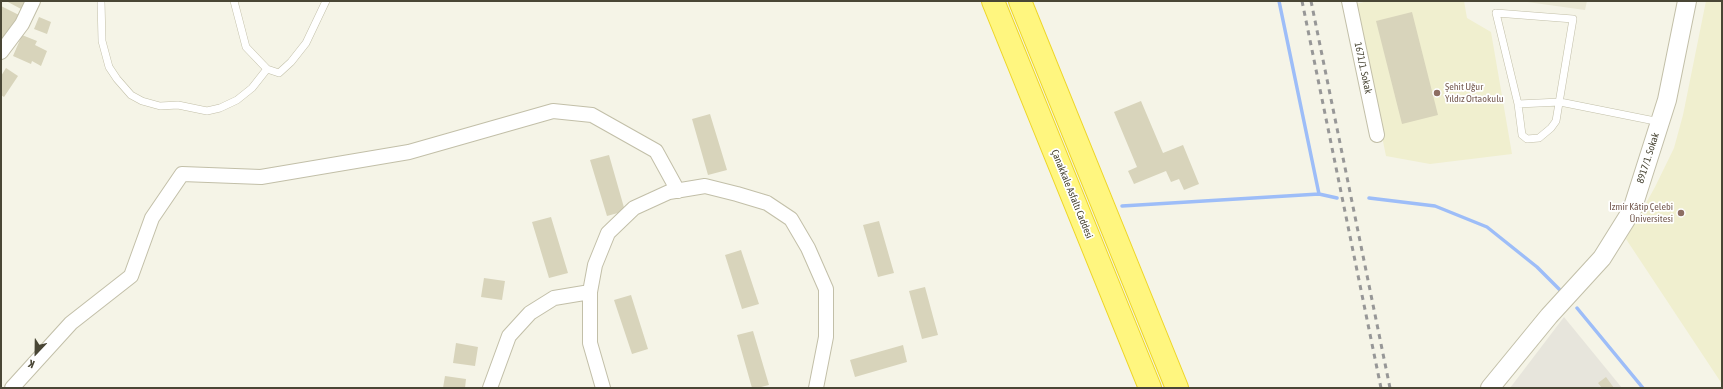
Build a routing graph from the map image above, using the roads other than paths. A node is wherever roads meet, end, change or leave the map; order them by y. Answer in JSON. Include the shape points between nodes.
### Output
{"nodes":[{"id":1,"x":33,"y":1,"type":"edge"},
{"id":2,"x":101,"y":1,"type":"edge"},
{"id":3,"x":234,"y":1,"type":"edge"},
{"id":4,"x":326,"y":1,"type":"edge"},
{"id":5,"x":993,"y":1,"type":"edge"},
{"id":6,"x":1020,"y":1,"type":"edge"},
{"id":7,"x":1349,"y":1,"type":"edge"},
{"id":8,"x":1687,"y":1,"type":"edge"},
{"id":9,"x":1,"y":52,"type":"edge"},
{"id":10,"x":267,"y":70,"type":"junction"},
{"id":11,"x":1560,"y":102,"type":"junction"},
{"id":12,"x":1518,"y":104,"type":"junction"},
{"id":13,"x":1660,"y":122,"type":"junction"},
{"id":14,"x":1377,"y":135,"type":"dead end"},
{"id":15,"x":678,"y":191,"type":"junction"},
{"id":16,"x":590,"y":292,"type":"junction"},
{"id":17,"x":1146,"y":383,"type":"edge"},
{"id":18,"x":12,"y":388,"type":"edge"},
{"id":19,"x":490,"y":388,"type":"edge"},
{"id":20,"x":603,"y":388,"type":"edge"},
{"id":21,"x":816,"y":388,"type":"edge"},
{"id":22,"x":1176,"y":388,"type":"edge"},
{"id":23,"x":1490,"y":388,"type":"edge"}],
"edges":[{"from":1,"to":9,"type":"street","via":[[22,24]]},
{"from":2,"to":10,"type":"lane","via":[[102,41],[109,67],[130,95],[142,101],[160,106],[178,105],[207,111],[220,108],[237,100],[252,88]]},
{"from":3,"to":10,"type":"lane","via":[[246,47]]},
{"from":4,"to":10,"type":"lane","via":[[306,43],[291,62],[279,74]]},
{"from":5,"to":17,"type":"highway","name":"Çanakkale Asfaltı Caddesi"},
{"from":6,"to":22,"type":"highway"},
{"from":7,"to":14,"type":"street","name":"1671/1. Sokak"},
{"from":8,"to":13,"type":"street","name":"8917/1. Sokak","via":[[1667,100]]},
{"from":11,"to":12,"type":"lane"},
{"from":11,"to":12,"type":"lane","via":[[1556,121],[1551,128],[1539,138],[1527,140],[1522,135]]},
{"from":11,"to":12,"type":"lane","via":[[1573,19],[1496,13]]},
{"from":11,"to":13,"type":"lane"},
{"from":13,"to":23,"type":"street","name":"8917/1. Sokak","via":[[1632,210],[1602,258],[1549,316]]},
{"from":15,"to":16,"type":"street","via":[[669,192],[634,208],[608,233],[595,265]]},
{"from":15,"to":18,"type":"street","via":[[656,151],[592,115],[553,111],[409,152],[261,177],[182,174],[152,218],[131,276],[71,323]]},
{"from":15,"to":21,"type":"street","via":[[705,186],[737,194],[767,203],[791,220],[808,248],[826,289],[826,337]]},
{"from":16,"to":19,"type":"street","via":[[554,298],[530,313],[509,336]]},
{"from":16,"to":20,"type":"street","via":[[590,343]]}]}
